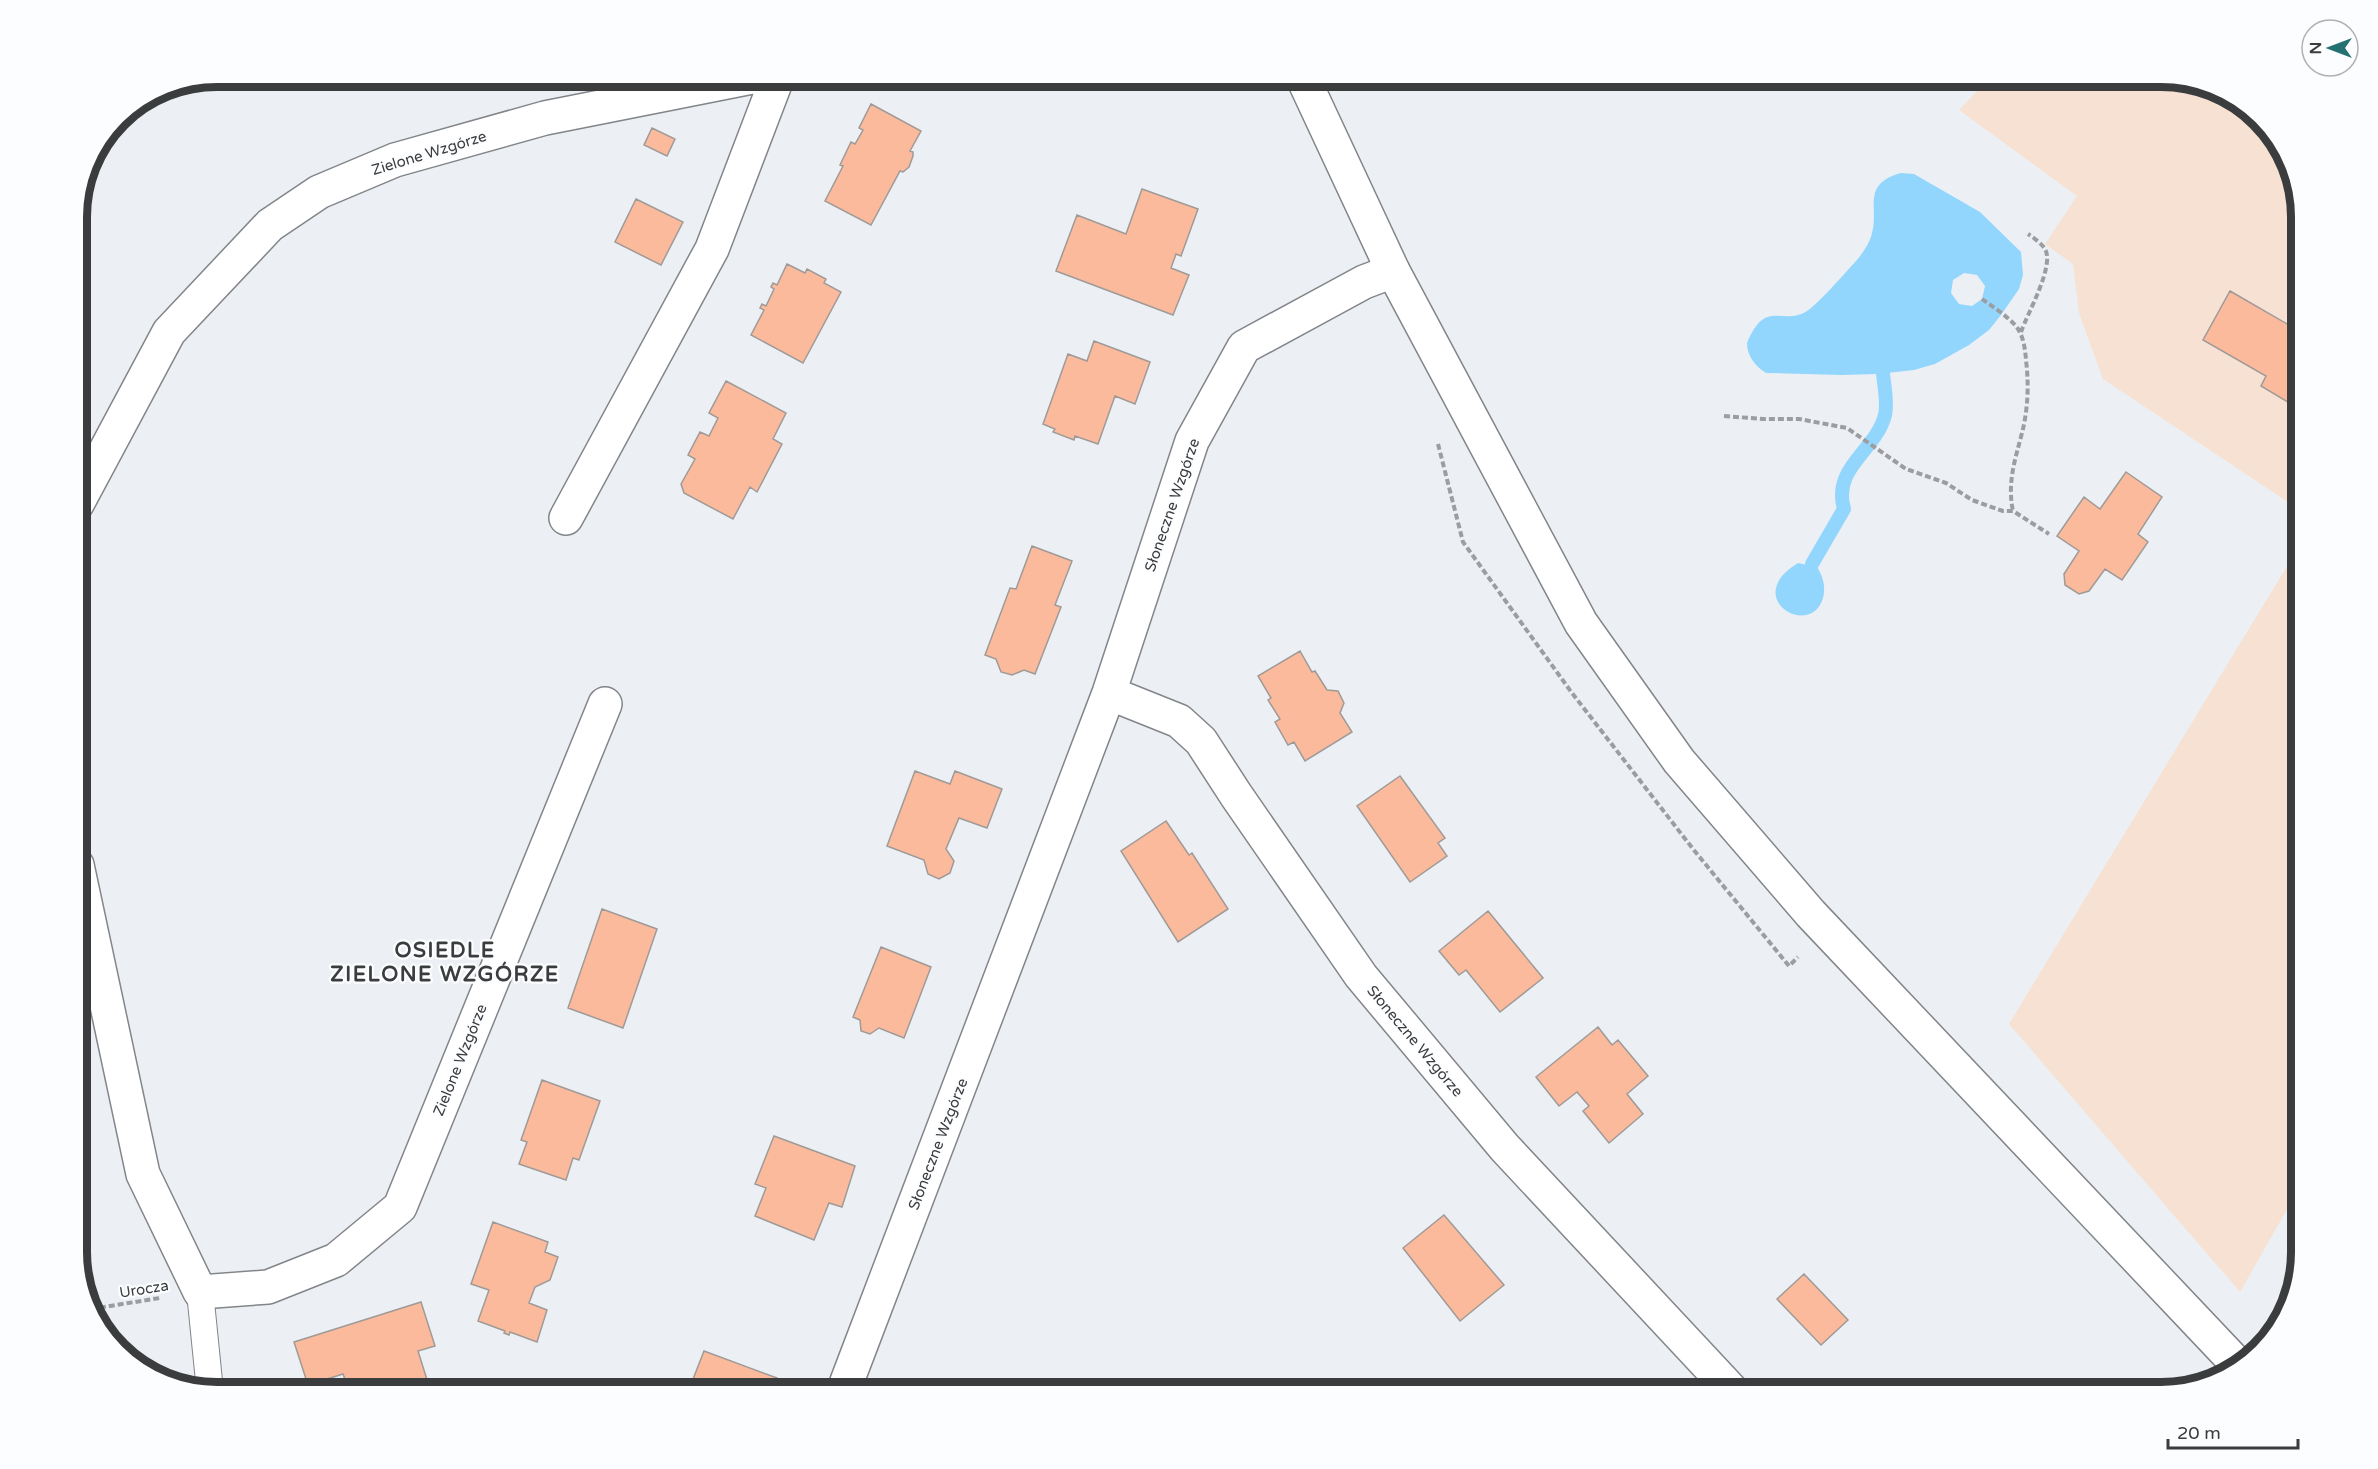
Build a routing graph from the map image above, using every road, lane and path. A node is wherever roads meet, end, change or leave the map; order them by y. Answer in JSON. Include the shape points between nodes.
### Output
{"nodes":[{"id":1,"x":701,"y":87,"type":"edge"},
{"id":2,"x":774,"y":87,"type":"edge"},
{"id":3,"x":1307,"y":87,"type":"edge"},
{"id":4,"x":2028,"y":234,"type":"dead end"},
{"id":5,"x":1392,"y":271,"type":"junction"},
{"id":6,"x":1982,"y":298,"type":"dead end"},
{"id":7,"x":2021,"y":333,"type":"junction"},
{"id":8,"x":1724,"y":416,"type":"dead end"},
{"id":9,"x":87,"y":485,"type":"edge"},
{"id":10,"x":2013,"y":511,"type":"junction"},
{"id":11,"x":566,"y":518,"type":"dead end"},
{"id":12,"x":2049,"y":534,"type":"dead end"},
{"id":13,"x":1109,"y":693,"type":"junction"},
{"id":14,"x":605,"y":704,"type":"dead end"},
{"id":15,"x":87,"y":912,"type":"edge"},
{"id":16,"x":200,"y":1292,"type":"junction"},
{"id":17,"x":99,"y":1308,"type":"edge"},
{"id":18,"x":2233,"y":1360,"type":"edge"},
{"id":19,"x":209,"y":1382,"type":"edge"},
{"id":20,"x":847,"y":1382,"type":"edge"},
{"id":21,"x":1724,"y":1382,"type":"edge"}],
"edges":[{"from":1,"to":9,"type":"street","name":"Zielone Wzgórze","via":[[545,118],[395,160],[319,192],[270,225],[169,332]]},
{"from":2,"to":11,"type":"street","via":[[712,249]]},
{"from":3,"to":5,"type":"street"},
{"from":4,"to":7,"type":"path","via":[[2047,251],[2048,262]]},
{"from":5,"to":13,"type":"street","name":"Słoneczne Wzgórze","via":[[1364,282],[1244,347],[1192,441]]},
{"from":5,"to":18,"type":"street","via":[[1581,623],[1680,761],[1811,914]]},
{"from":6,"to":7,"type":"path"},
{"from":7,"to":10,"type":"path","via":[[2029,392],[2011,478]]},
{"from":8,"to":10,"type":"path","via":[[1808,420],[1847,428],[1906,469],[1946,483],[1972,500]]},
{"from":10,"to":12,"type":"path"},
{"from":13,"to":20,"type":"street","name":"Słoneczne Wzgórze"},
{"from":13,"to":21,"type":"street","name":"Słoneczne Wzgórze","via":[[1179,721],[1201,741],[1361,976],[1504,1148]]},
{"from":14,"to":16,"type":"street","name":"Zielone Wzgórze","via":[[400,1208],[336,1260],[268,1287]]},
{"from":15,"to":16,"type":"street","via":[[143,1174]]},
{"from":16,"to":17,"type":"path","name":"Urocza"},
{"from":16,"to":19,"type":"lane"}]}
